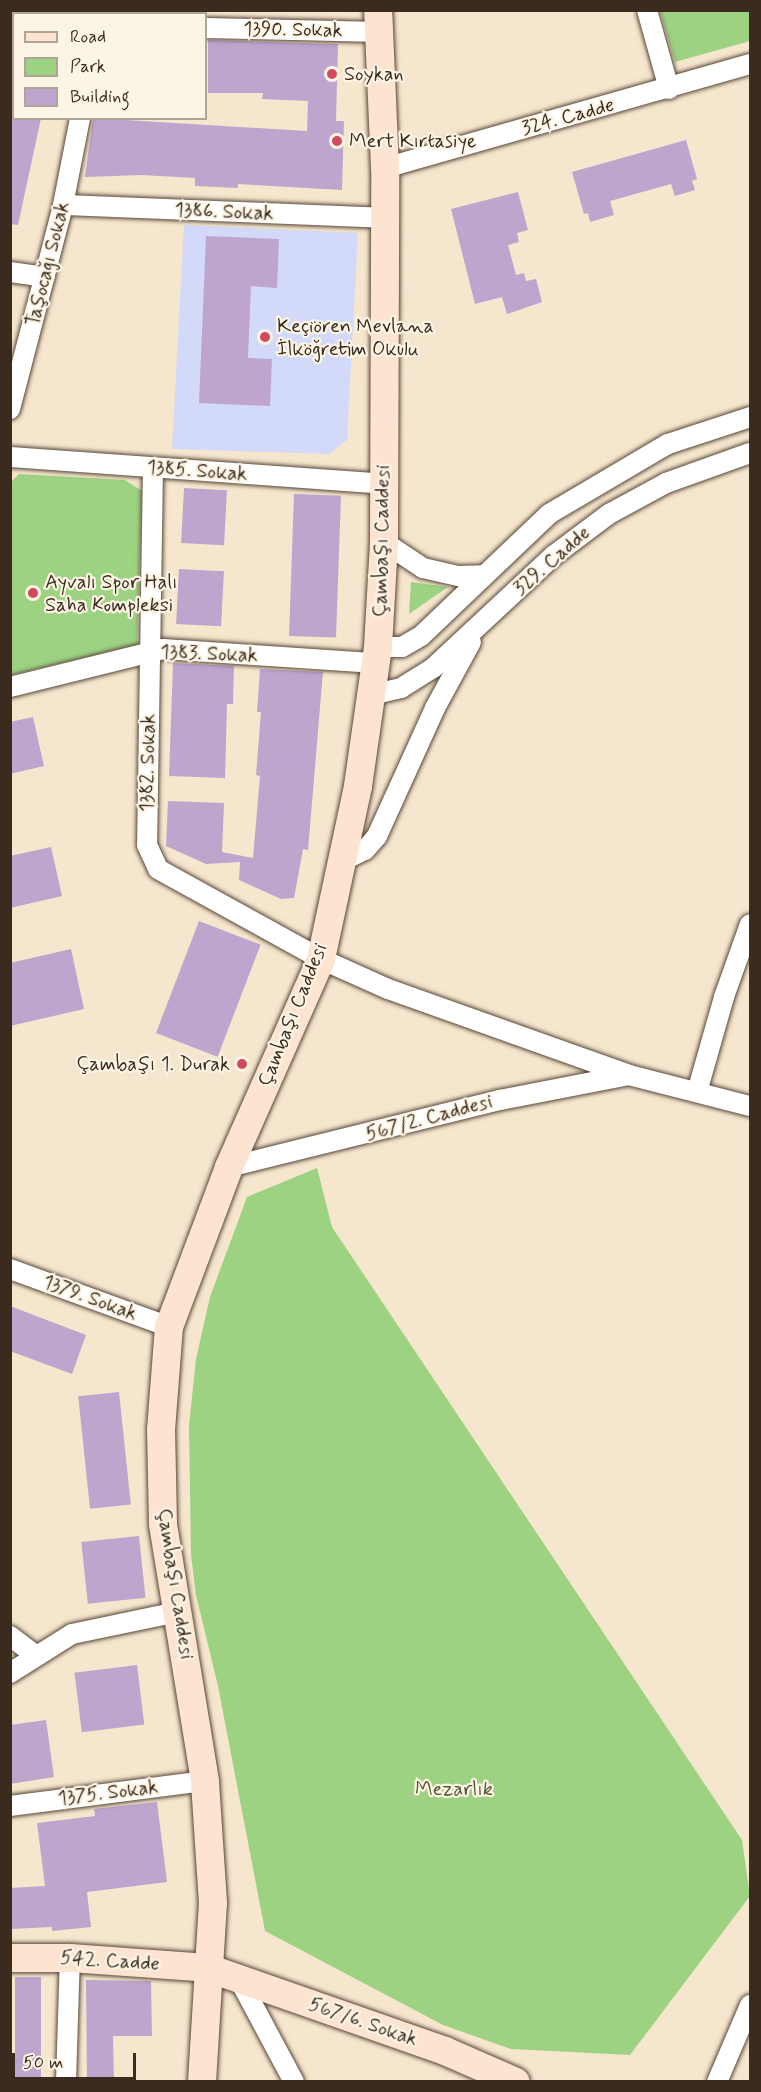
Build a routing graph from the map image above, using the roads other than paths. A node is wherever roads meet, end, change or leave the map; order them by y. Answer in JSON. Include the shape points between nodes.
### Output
{"nodes":[{"id":1,"x":647,"y":10,"type":"edge"},
{"id":2,"x":379,"y":21,"type":"edge"},
{"id":3,"x":207,"y":28,"type":"edge"},
{"id":4,"x":750,"y":64,"type":"edge"},
{"id":5,"x":669,"y":89,"type":"junction"},
{"id":6,"x":80,"y":120,"type":"edge"},
{"id":7,"x":385,"y":168,"type":"junction"},
{"id":8,"x":63,"y":206,"type":"junction"},
{"id":9,"x":385,"y":218,"type":"junction"},
{"id":10,"x":10,"y":272,"type":"edge"},
{"id":11,"x":45,"y":277,"type":"junction"},
{"id":12,"x":10,"y":409,"type":"edge"},
{"id":13,"x":750,"y":417,"type":"edge"},
{"id":14,"x":750,"y":453,"type":"edge"},
{"id":15,"x":10,"y":457,"type":"edge"},
{"id":16,"x":153,"y":468,"type":"junction"},
{"id":17,"x":384,"y":484,"type":"junction"},
{"id":18,"x":384,"y":542,"type":"junction"},
{"id":19,"x":484,"y":575,"type":"junction"},
{"id":20,"x":478,"y":629,"type":"junction"},
{"id":21,"x":149,"y":652,"type":"junction"},
{"id":22,"x":377,"y":655,"type":"junction"},
{"id":23,"x":10,"y":687,"type":"edge"},
{"id":24,"x":371,"y":695,"type":"junction"},
{"id":25,"x":342,"y":861,"type":"junction"},
{"id":26,"x":750,"y":924,"type":"edge"},
{"id":27,"x":321,"y":959,"type":"junction"},
{"id":28,"x":629,"y":1075,"type":"junction"},
{"id":29,"x":697,"y":1092,"type":"junction"},
{"id":30,"x":750,"y":1106,"type":"edge"},
{"id":31,"x":229,"y":1167,"type":"junction"},
{"id":32,"x":10,"y":1269,"type":"edge"},
{"id":33,"x":169,"y":1327,"type":"junction"},
{"id":34,"x":177,"y":1612,"type":"junction"},
{"id":35,"x":10,"y":1636,"type":"edge"},
{"id":36,"x":35,"y":1655,"type":"junction"},
{"id":37,"x":10,"y":1673,"type":"edge"},
{"id":38,"x":205,"y":1780,"type":"junction"},
{"id":39,"x":10,"y":1806,"type":"edge"},
{"id":40,"x":10,"y":1958,"type":"edge"},
{"id":41,"x":70,"y":1958,"type":"junction"},
{"id":42,"x":208,"y":1968,"type":"junction"},
{"id":43,"x":239,"y":1979,"type":"junction"},
{"id":44,"x":750,"y":2005,"type":"edge"},
{"id":45,"x":66,"y":2082,"type":"edge"},
{"id":46,"x":202,"y":2082,"type":"edge"},
{"id":47,"x":294,"y":2082,"type":"edge"},
{"id":48,"x":516,"y":2082,"type":"edge"},
{"id":49,"x":717,"y":2082,"type":"edge"}],
"edges":[{"from":1,"to":5,"type":"street"},
{"from":2,"to":3,"type":"street","name":"1390. Sokak"},
{"from":2,"to":7,"type":"main road","name":"Çambaşı Caddesi"},
{"from":4,"to":5,"type":"street","name":"324. Cadde"},
{"from":5,"to":7,"type":"street","name":"324. Cadde"},
{"from":6,"to":8,"type":"street","name":"Taşocağı Sokak"},
{"from":7,"to":9,"type":"main road","name":"Çambaşı Caddesi"},
{"from":8,"to":9,"type":"street","name":"1386. Sokak"},
{"from":8,"to":11,"type":"street","name":"Taşocağı Sokak"},
{"from":9,"to":17,"type":"main road","name":"Çambaşı Caddesi"},
{"from":10,"to":11,"type":"street"},
{"from":11,"to":12,"type":"street","name":"Taşocağı Sokak"},
{"from":13,"to":19,"type":"street","name":"329. Cadde","via":[[668,444],[549,514]]},
{"from":14,"to":20,"type":"street","name":"329. Cadde","via":[[666,483],[609,514],[553,556]]},
{"from":15,"to":16,"type":"street","name":"1385. Sokak"},
{"from":16,"to":17,"type":"street","name":"1385. Sokak"},
{"from":16,"to":21,"type":"street","name":"1382. Sokak"},
{"from":17,"to":18,"type":"main road","name":"Çambaşı Caddesi"},
{"from":18,"to":19,"type":"street","name":"329. Cadde","via":[[431,571]]},
{"from":18,"to":22,"type":"main road","name":"Çambaşı Caddesi"},
{"from":19,"to":22,"type":"street","name":"329. Cadde","via":[[415,641]]},
{"from":20,"to":24,"type":"street","name":"329. Cadde","via":[[416,680]]},
{"from":20,"to":25,"type":"street","via":[[435,708],[377,836],[365,850]]},
{"from":21,"to":22,"type":"street","name":"1383. Sokak","via":[[163,649]]},
{"from":21,"to":23,"type":"street","name":"1383. Sokak"},
{"from":21,"to":27,"type":"street","name":"1382. Sokak","via":[[147,845],[158,868]]},
{"from":22,"to":24,"type":"main road","name":"Çambaşı Caddesi"},
{"from":24,"to":25,"type":"main road","name":"Çambaşı Caddesi"},
{"from":25,"to":27,"type":"main road","name":"Çambaşı Caddesi"},
{"from":26,"to":29,"type":"street"},
{"from":27,"to":28,"type":"street","name":"1382. Sokak","via":[[388,989]]},
{"from":27,"to":31,"type":"main road","name":"Çambaşı Caddesi"},
{"from":28,"to":29,"type":"street","name":"1382. Sokak"},
{"from":28,"to":31,"type":"street","name":"567/2. Caddesi","via":[[500,1100]]},
{"from":29,"to":30,"type":"street","name":"1382. Sokak"},
{"from":31,"to":33,"type":"main road","name":"Çambaşı Caddesi"},
{"from":32,"to":33,"type":"street","name":"1379. Sokak"},
{"from":33,"to":34,"type":"main road","name":"Çambaşı Caddesi","via":[[161,1430],[163,1524]]},
{"from":34,"to":36,"type":"street","via":[[72,1634]]},
{"from":34,"to":38,"type":"main road","name":"Çambaşı Caddesi"},
{"from":35,"to":36,"type":"street"},
{"from":36,"to":37,"type":"street"},
{"from":38,"to":39,"type":"street","name":"1375. Sokak"},
{"from":38,"to":42,"type":"main road","name":"Çambaşı Caddesi","via":[[213,1903]]},
{"from":40,"to":41,"type":"main road","name":"542. Cadde"},
{"from":41,"to":42,"type":"main road","name":"542. Cadde"},
{"from":41,"to":45,"type":"street"},
{"from":42,"to":43,"type":"main road","name":"567/6. Sokak"},
{"from":42,"to":46,"type":"main road","name":"Çambaşı Caddesi"},
{"from":43,"to":47,"type":"street"},
{"from":43,"to":48,"type":"main road","name":"567/6. Sokak","via":[[445,2051]]},
{"from":44,"to":49,"type":"street"}]}
